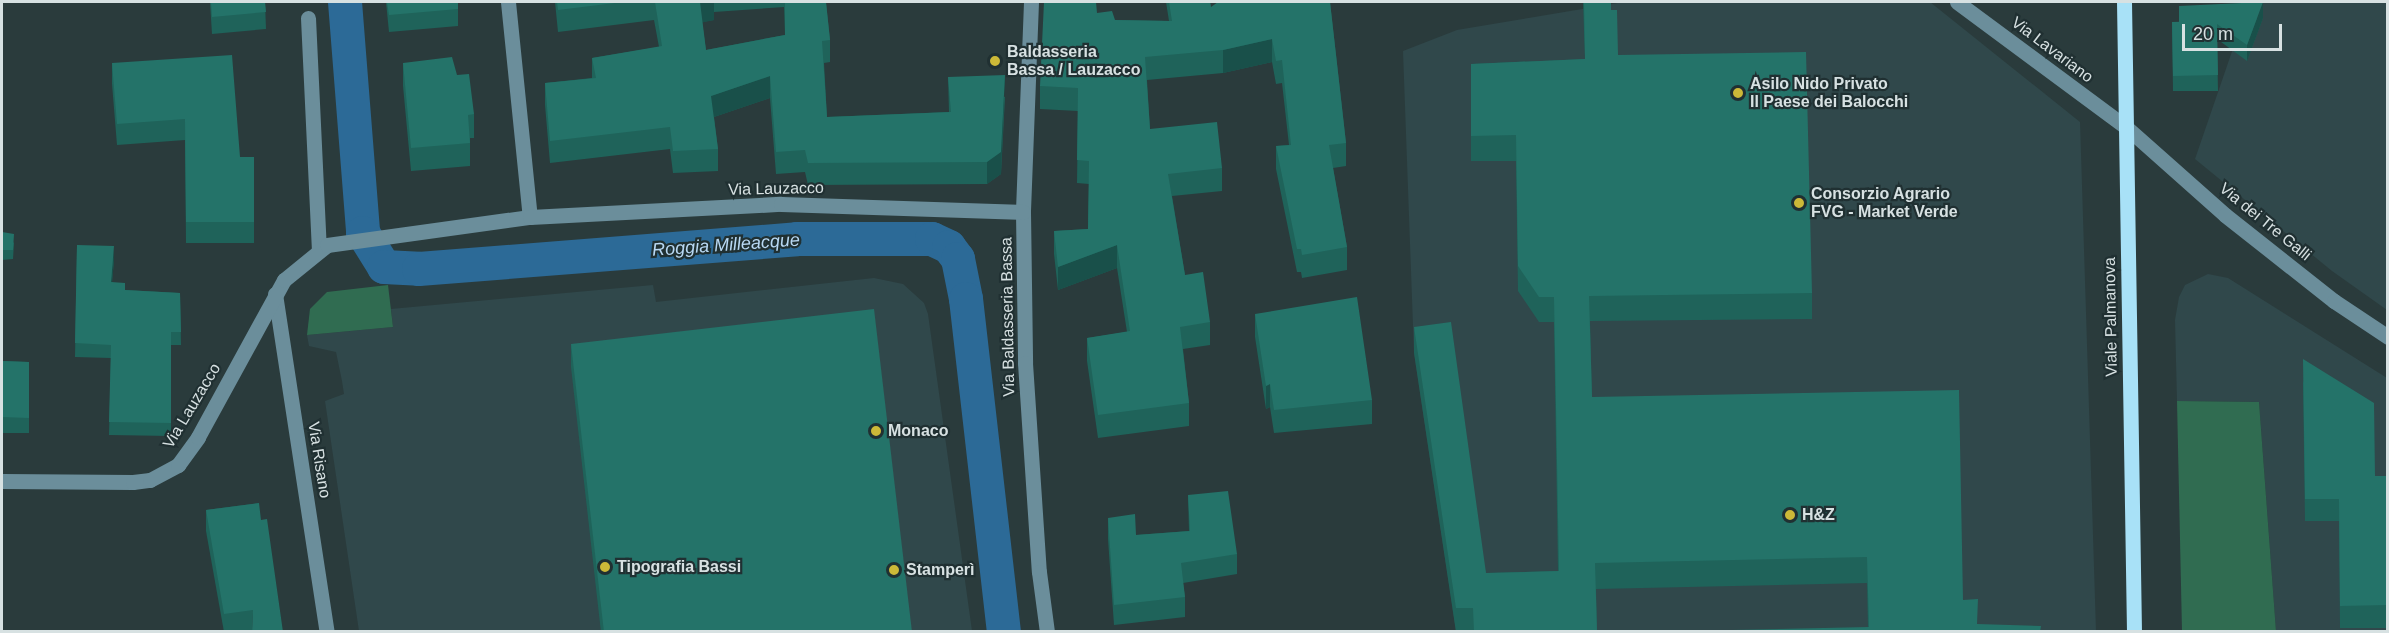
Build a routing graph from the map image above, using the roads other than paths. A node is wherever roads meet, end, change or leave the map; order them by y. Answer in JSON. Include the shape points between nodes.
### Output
{"nodes":[{"id":1,"x":508,"y":2,"type":"edge"},
{"id":2,"x":1031,"y":2,"type":"edge"},
{"id":3,"x":1957,"y":2,"type":"edge"},
{"id":4,"x":2124,"y":2,"type":"edge"},
{"id":5,"x":308,"y":18,"type":"dead end"},
{"id":6,"x":2126,"y":127,"type":"junction"},
{"id":7,"x":1023,"y":212,"type":"junction"},
{"id":8,"x":530,"y":217,"type":"junction"},
{"id":9,"x":319,"y":249,"type":"junction"},
{"id":10,"x":275,"y":294,"type":"junction"},
{"id":11,"x":2388,"y":337,"type":"edge"},
{"id":12,"x":2,"y":481,"type":"edge"},
{"id":13,"x":327,"y":632,"type":"edge"},
{"id":14,"x":1047,"y":632,"type":"edge"},
{"id":15,"x":2134,"y":632,"type":"edge"}],
"edges":[{"from":1,"to":8,"type":"street"},
{"from":2,"to":7,"type":"street","name":"Via Baldasseria Bassa"},
{"from":3,"to":6,"type":"street","name":"Via Lavariano"},
{"from":4,"to":6,"type":"main road","name":"Viale Palmanova"},
{"from":5,"to":9,"type":"street"},
{"from":6,"to":11,"type":"street","name":"Via dei Tre Galli","via":[[2225,215],[2334,301]]},
{"from":6,"to":15,"type":"main road","name":"Viale Palmanova"},
{"from":7,"to":8,"type":"street","name":"Via Lauzacco","via":[[781,204]]},
{"from":7,"to":14,"type":"street","name":"Via Baldasseria Bassa","via":[[1025,363],[1039,572]]},
{"from":8,"to":9,"type":"street","name":"Via Lauzacco","via":[[388,235]]},
{"from":9,"to":10,"type":"street","name":"Via Lauzacco","via":[[284,280]]},
{"from":10,"to":12,"type":"street","name":"Via Lauzacco","via":[[198,437],[178,465],[150,480],[134,482]]},
{"from":10,"to":13,"type":"street","name":"Via Risano"}]}
